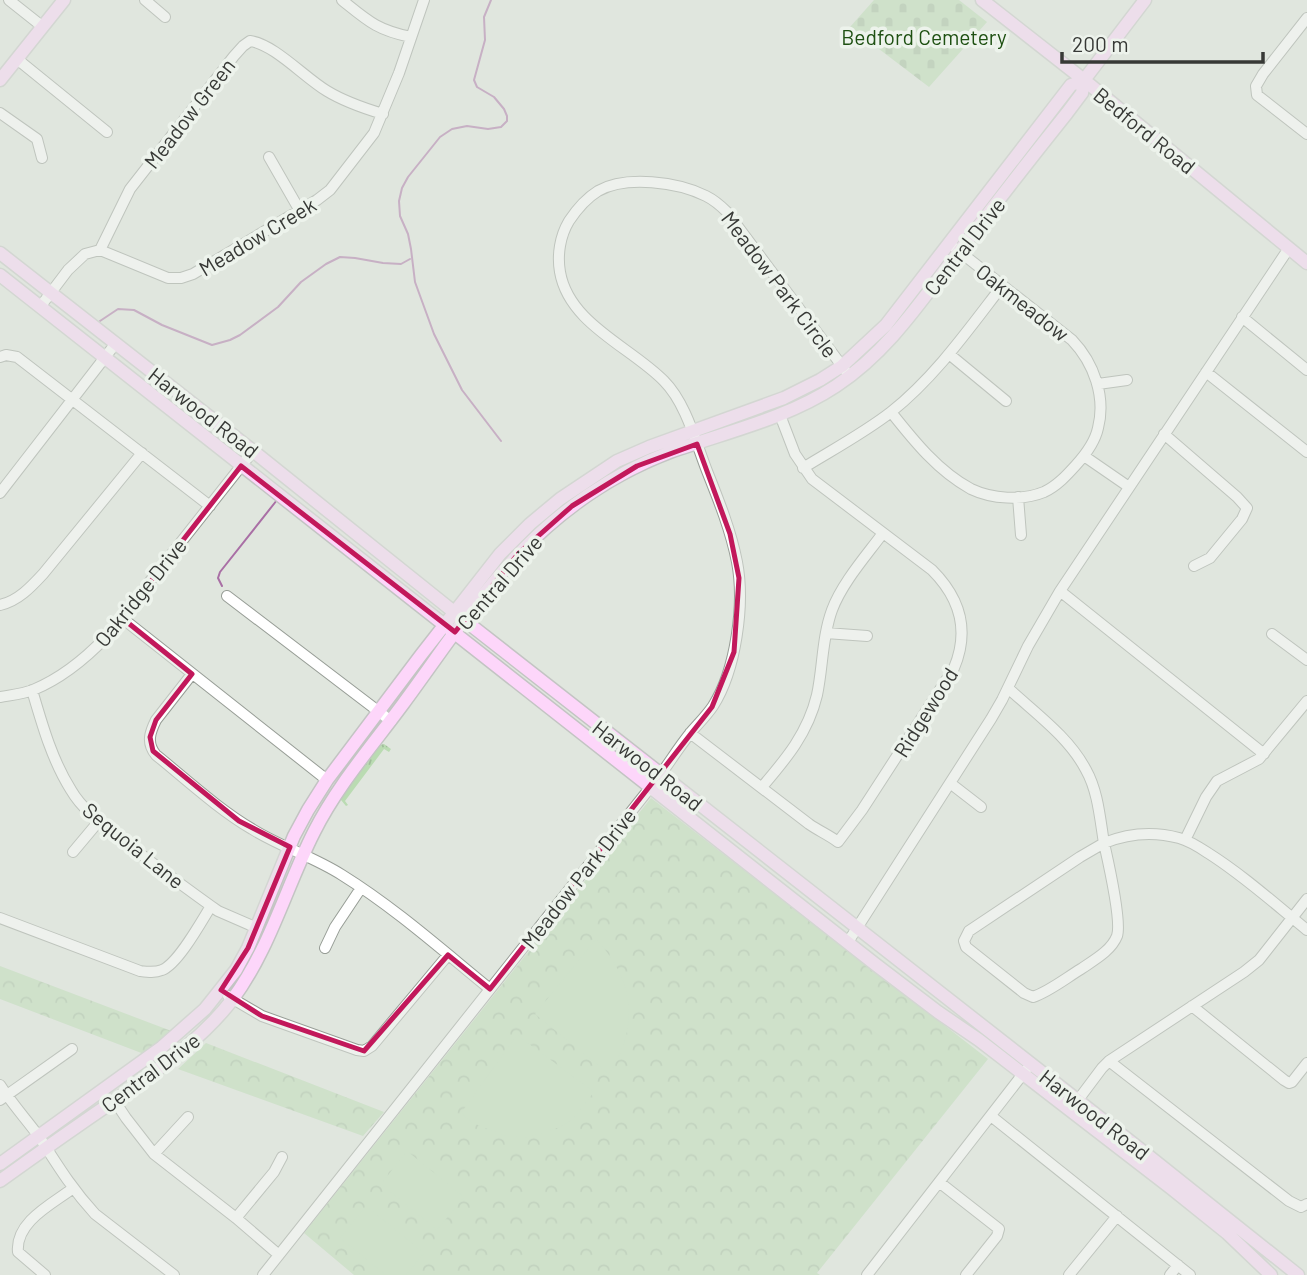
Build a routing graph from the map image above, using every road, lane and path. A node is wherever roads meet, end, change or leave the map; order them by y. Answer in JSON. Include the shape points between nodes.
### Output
{"nodes":[{"id":1,"x":9,"y":0,"type":"edge"},
{"id":2,"x":64,"y":0,"type":"edge"},
{"id":3,"x":145,"y":0,"type":"edge"},
{"id":4,"x":342,"y":0,"type":"edge"},
{"id":5,"x":424,"y":0,"type":"edge"},
{"id":6,"x":982,"y":0,"type":"edge"},
{"id":7,"x":1145,"y":0,"type":"edge"},
{"id":8,"x":165,"y":17,"type":"dead end"},
{"id":9,"x":1307,"y":18,"type":"edge"},
{"id":10,"x":43,"y":27,"type":"junction"},
{"id":11,"x":411,"y":37,"type":"junction"},
{"id":12,"x":17,"y":59,"type":"junction"},
{"id":13,"x":0,"y":80,"type":"edge"},
{"id":14,"x":1084,"y":80,"type":"junction"},
{"id":15,"x":0,"y":113,"type":"edge"},
{"id":16,"x":383,"y":114,"type":"junction"},
{"id":17,"x":107,"y":132,"type":"dead end"},
{"id":18,"x":1307,"y":134,"type":"edge"},
{"id":19,"x":269,"y":157,"type":"dead end"},
{"id":20,"x":42,"y":158,"type":"dead end"},
{"id":21,"x":300,"y":211,"type":"junction"},
{"id":22,"x":954,"y":247,"type":"junction"},
{"id":23,"x":1289,"y":248,"type":"junction"},
{"id":24,"x":100,"y":250,"type":"junction"},
{"id":25,"x":0,"y":253,"type":"edge"},
{"id":26,"x":1307,"y":263,"type":"edge"},
{"id":27,"x":0,"y":275,"type":"edge"},
{"id":28,"x":1002,"y":286,"type":"junction"},
{"id":29,"x":51,"y":292,"type":"junction"},
{"id":30,"x":40,"y":307,"type":"junction"},
{"id":31,"x":1242,"y":317,"type":"junction"},
{"id":32,"x":117,"y":343,"type":"junction"},
{"id":33,"x":949,"y":354,"type":"junction"},
{"id":34,"x":0,"y":357,"type":"edge"},
{"id":35,"x":105,"y":358,"type":"junction"},
{"id":36,"x":1307,"y":370,"type":"edge"},
{"id":37,"x":845,"y":371,"type":"junction"},
{"id":38,"x":1206,"y":372,"type":"junction"},
{"id":39,"x":1127,"y":380,"type":"dead end"},
{"id":40,"x":1097,"y":384,"type":"junction"},
{"id":41,"x":73,"y":400,"type":"junction"},
{"id":42,"x":1006,"y":401,"type":"dead end"},
{"id":43,"x":202,"y":410,"type":"junction"},
{"id":44,"x":891,"y":412,"type":"junction"},
{"id":45,"x":780,"y":415,"type":"junction"},
{"id":46,"x":189,"y":425,"type":"junction"},
{"id":47,"x":1164,"y":434,"type":"junction"},
{"id":48,"x":695,"y":437,"type":"junction"},
{"id":49,"x":253,"y":451,"type":"junction"},
{"id":50,"x":1307,"y":452,"type":"edge"},
{"id":51,"x":142,"y":453,"type":"junction"},
{"id":52,"x":1084,"y":456,"type":"junction"},
{"id":53,"x":242,"y":466,"type":"junction"},
{"id":54,"x":803,"y":468,"type":"junction"},
{"id":55,"x":1129,"y":487,"type":"junction"},
{"id":56,"x":0,"y":493,"type":"edge"},
{"id":57,"x":1018,"y":497,"type":"junction"},
{"id":58,"x":210,"y":506,"type":"junction"},
{"id":59,"x":350,"y":528,"type":"junction"},
{"id":60,"x":883,"y":533,"type":"junction"},
{"id":61,"x":1021,"y":535,"type":"dead end"},
{"id":62,"x":340,"y":542,"type":"junction"},
{"id":63,"x":1194,"y":566,"type":"dead end"},
{"id":64,"x":1060,"y":591,"type":"junction"},
{"id":65,"x":227,"y":596,"type":"dead end"},
{"id":66,"x":0,"y":606,"type":"edge"},
{"id":67,"x":459,"y":616,"type":"junction"},
{"id":68,"x":122,"y":618,"type":"junction"},
{"id":69,"x":450,"y":628,"type":"junction"},
{"id":70,"x":825,"y":633,"type":"junction"},
{"id":71,"x":1272,"y":634,"type":"dead end"},
{"id":72,"x":867,"y":636,"type":"dead end"},
{"id":73,"x":1307,"y":660,"type":"edge"},
{"id":74,"x":192,"y":674,"type":"junction"},
{"id":75,"x":1007,"y":688,"type":"junction"},
{"id":76,"x":32,"y":690,"type":"junction"},
{"id":77,"x":0,"y":697,"type":"edge"},
{"id":78,"x":566,"y":700,"type":"junction"},
{"id":79,"x":1307,"y":701,"type":"edge"},
{"id":80,"x":379,"y":712,"type":"junction"},
{"id":81,"x":556,"y":713,"type":"junction"},
{"id":82,"x":391,"y":720,"type":"junction"},
{"id":83,"x":690,"y":733,"type":"junction"},
{"id":84,"x":1264,"y":754,"type":"junction"},
{"id":85,"x":661,"y":774,"type":"junction"},
{"id":86,"x":327,"y":780,"type":"junction"},
{"id":87,"x":950,"y":783,"type":"junction"},
{"id":88,"x":762,"y":787,"type":"junction"},
{"id":89,"x":649,"y":788,"type":"junction"},
{"id":90,"x":981,"y":807,"type":"dead end"},
{"id":91,"x":99,"y":821,"type":"junction"},
{"id":92,"x":1185,"y":840,"type":"junction"},
{"id":93,"x":1104,"y":843,"type":"junction"},
{"id":94,"x":290,"y":847,"type":"junction"},
{"id":95,"x":73,"y":852,"type":"dead end"},
{"id":96,"x":304,"y":854,"type":"junction"},
{"id":97,"x":361,"y":888,"type":"junction"},
{"id":98,"x":1307,"y":899,"type":"edge"},
{"id":99,"x":211,"y":906,"type":"junction"},
{"id":100,"x":0,"y":918,"type":"edge"},
{"id":101,"x":1293,"y":919,"type":"junction"},
{"id":102,"x":257,"y":928,"type":"junction"},
{"id":103,"x":857,"y":928,"type":"junction"},
{"id":104,"x":1307,"y":930,"type":"edge"},
{"id":105,"x":848,"y":943,"type":"junction"},
{"id":106,"x":325,"y":948,"type":"dead end"},
{"id":107,"x":448,"y":955,"type":"junction"},
{"id":108,"x":490,"y":989,"type":"junction"},
{"id":109,"x":221,"y":990,"type":"junction"},
{"id":110,"x":232,"y":1000,"type":"junction"},
{"id":111,"x":1192,"y":1006,"type":"junction"},
{"id":112,"x":72,"y":1049,"type":"dead end"},
{"id":113,"x":1109,"y":1061,"type":"junction"},
{"id":114,"x":1307,"y":1063,"type":"edge"},
{"id":115,"x":1027,"y":1069,"type":"junction"},
{"id":116,"x":0,"y":1085,"type":"edge"},
{"id":117,"x":3,"y":1098,"type":"edge"},
{"id":118,"x":114,"y":1100,"type":"junction"},
{"id":119,"x":1074,"y":1105,"type":"junction"},
{"id":120,"x":991,"y":1116,"type":"junction"},
{"id":121,"x":188,"y":1117,"type":"dead end"},
{"id":122,"x":38,"y":1136,"type":"junction"},
{"id":123,"x":46,"y":1148,"type":"junction"},
{"id":124,"x":154,"y":1154,"type":"junction"},
{"id":125,"x":282,"y":1157,"type":"dead end"},
{"id":126,"x":0,"y":1164,"type":"edge"},
{"id":127,"x":0,"y":1181,"type":"edge"},
{"id":128,"x":939,"y":1182,"type":"junction"},
{"id":129,"x":72,"y":1189,"type":"junction"},
{"id":130,"x":1307,"y":1204,"type":"edge"},
{"id":131,"x":1117,"y":1216,"type":"junction"},
{"id":132,"x":236,"y":1218,"type":"junction"},
{"id":133,"x":279,"y":1255,"type":"junction"},
{"id":134,"x":1178,"y":1265,"type":"junction"},
{"id":135,"x":44,"y":1275,"type":"edge"},
{"id":136,"x":174,"y":1275,"type":"edge"},
{"id":137,"x":263,"y":1275,"type":"edge"},
{"id":138,"x":867,"y":1275,"type":"edge"},
{"id":139,"x":966,"y":1275,"type":"edge"},
{"id":140,"x":1069,"y":1275,"type":"edge"},
{"id":141,"x":1170,"y":1275,"type":"edge"},
{"id":142,"x":1190,"y":1275,"type":"edge"},
{"id":143,"x":1271,"y":1275,"type":"edge"},
{"id":144,"x":1298,"y":1275,"type":"edge"}],
"edges":[{"from":1,"to":10,"type":"street"},
{"from":2,"to":10,"type":"main road"},
{"from":3,"to":8,"type":"street"},
{"from":4,"to":11,"type":"street","via":[[379,28]]},
{"from":5,"to":11,"type":"street","name":"Meadow Creek"},
{"from":6,"to":14,"type":"main road","name":"Bedford Road"},
{"from":7,"to":14,"type":"main road","name":"Central Drive"},
{"from":9,"to":18,"type":"street","via":[[1256,86],[1257,95]]},
{"from":10,"to":12,"type":"main road"},
{"from":11,"to":16,"type":"street","name":"Meadow Creek"},
{"from":12,"to":13,"type":"main road"},
{"from":12,"to":17,"type":"street"},
{"from":14,"to":22,"type":"main road","name":"Central Drive","via":[[1082,93]]},
{"from":14,"to":23,"type":"main road","name":"Bedford Road"},
{"from":15,"to":20,"type":"street","via":[[37,139]]},
{"from":16,"to":21,"type":"street","name":"Meadow Creek","via":[[365,146],[330,190]]},
{"from":16,"to":24,"type":"street","name":"Meadow Green","via":[[348,103],[263,44],[250,41],[130,189]]},
{"from":19,"to":21,"type":"street"},
{"from":21,"to":24,"type":"street","name":"Meadow Creek","via":[[181,278],[168,278]]},
{"from":22,"to":28,"type":"street","name":"Oakmeadow"},
{"from":22,"to":37,"type":"main road","name":"Central Drive","via":[[901,328],[873,357]]},
{"from":23,"to":26,"type":"main road","name":"Bedford Road"},
{"from":23,"to":31,"type":"street"},
{"from":24,"to":29,"type":"street","via":[[85,254]]},
{"from":25,"to":29,"type":"main road","name":"Harwood Road"},
{"from":27,"to":30,"type":"main road","name":"Harwood Road"},
{"from":28,"to":33,"type":"street"},
{"from":28,"to":40,"type":"street","name":"Oakmeadow","via":[[1080,348]]},
{"from":29,"to":30,"type":"street"},
{"from":29,"to":32,"type":"main road","name":"Harwood Road"},
{"from":30,"to":35,"type":"main road","name":"Harwood Road"},
{"from":31,"to":36,"type":"street"},
{"from":31,"to":38,"type":"street"},
{"from":32,"to":35,"type":"street"},
{"from":32,"to":43,"type":"main road","name":"Harwood Road"},
{"from":33,"to":42,"type":"street"},
{"from":33,"to":44,"type":"street"},
{"from":34,"to":41,"type":"street","via":[[17,357]]},
{"from":35,"to":41,"type":"street"},
{"from":35,"to":46,"type":"main road","name":"Harwood Road"},
{"from":37,"to":45,"type":"main road","name":"Central Drive","via":[[834,387]]},
{"from":37,"to":48,"type":"main road","name":"Central Drive"},
{"from":37,"to":48,"type":"street","name":"Meadow Park Circle","via":[[719,204],[695,191],[661,184],[630,182],[607,187],[577,208],[566,227],[560,246],[560,275],[569,299],[585,318],[666,382]]},
{"from":38,"to":47,"type":"street"},
{"from":38,"to":50,"type":"street"},
{"from":39,"to":40,"type":"street"},
{"from":40,"to":52,"type":"street","name":"Oakmeadow","via":[[1098,429]]},
{"from":41,"to":51,"type":"street"},
{"from":41,"to":56,"type":"street"},
{"from":43,"to":46,"type":"main road"},
{"from":43,"to":49,"type":"main road","name":"Harwood Road"},
{"from":44,"to":54,"type":"street"},
{"from":44,"to":57,"type":"street","name":"Oakmeadow","via":[[929,457],[964,484],[985,494]]},
{"from":45,"to":48,"type":"main road","name":"Central Drive"},
{"from":45,"to":54,"type":"street","name":"Ridgewood"},
{"from":46,"to":53,"type":"main road","name":"Harwood Road"},
{"from":47,"to":55,"type":"street"},
{"from":47,"to":63,"type":"street","via":[[1247,508],[1210,558]]},
{"from":48,"to":67,"type":"main road","name":"Central Drive","via":[[649,447],[617,470],[560,499],[529,535],[500,554]]},
{"from":48,"to":83,"type":"street","name":"Meadow Park Drive","via":[[730,534],[739,596],[729,670],[712,707]]},
{"from":49,"to":53,"type":"street","name":"Oakridge Drive"},
{"from":49,"to":59,"type":"main road","name":"Harwood Road"},
{"from":51,"to":58,"type":"street"},
{"from":51,"to":66,"type":"street","via":[[32,586]]},
{"from":52,"to":55,"type":"street"},
{"from":52,"to":57,"type":"street","name":"Oakmeadow","via":[[1045,492]]},
{"from":53,"to":58,"type":"street","name":"Oakridge Drive"},
{"from":53,"to":62,"type":"main road","name":"Harwood Road"},
{"from":54,"to":60,"type":"street","name":"Ridgewood"},
{"from":55,"to":64,"type":"street"},
{"from":57,"to":61,"type":"street"},
{"from":58,"to":68,"type":"street","name":"Oakridge Drive"},
{"from":59,"to":62,"type":"main road"},
{"from":59,"to":67,"type":"main road","name":"Harwood Road"},
{"from":60,"to":70,"type":"street","via":[[837,599]]},
{"from":60,"to":88,"type":"street","name":"Ridgewood","via":[[932,570],[955,600],[962,624],[954,668],[838,842]]},
{"from":62,"to":69,"type":"main road","name":"Harwood Road"},
{"from":64,"to":75,"type":"street"},
{"from":64,"to":84,"type":"street"},
{"from":65,"to":80,"type":"street"},
{"from":67,"to":69,"type":"main road","name":"Central Drive"},
{"from":67,"to":78,"type":"main road","name":"Harwood Road"},
{"from":68,"to":74,"type":"street"},
{"from":68,"to":76,"type":"street","name":"Oakridge Drive","via":[[85,659]]},
{"from":69,"to":80,"type":"main road","name":"Central Drive"},
{"from":69,"to":81,"type":"main road","name":"Harwood Road"},
{"from":69,"to":82,"type":"main road","name":"Central Drive"},
{"from":70,"to":72,"type":"street"},
{"from":70,"to":88,"type":"street","via":[[817,694],[806,727]]},
{"from":71,"to":73,"type":"street"},
{"from":74,"to":86,"type":"street"},
{"from":74,"to":94,"type":"street","via":[[156,720],[150,737],[152,751],[239,821]]},
{"from":75,"to":87,"type":"street"},
{"from":75,"to":93,"type":"street","via":[[1058,733],[1086,769]]},
{"from":76,"to":77,"type":"street","name":"Oakridge Drive"},
{"from":76,"to":91,"type":"street","name":"Sequoia Lane","via":[[71,790]]},
{"from":78,"to":81,"type":"main road"},
{"from":78,"to":85,"type":"main road","name":"Harwood Road"},
{"from":79,"to":84,"type":"street"},
{"from":80,"to":82,"type":"street"},
{"from":80,"to":86,"type":"main road","name":"Central Drive"},
{"from":81,"to":89,"type":"main road","name":"Harwood Road"},
{"from":82,"to":96,"type":"main road","name":"Central Drive","via":[[337,792]]},
{"from":83,"to":85,"type":"street","name":"Meadow Park Drive"},
{"from":83,"to":88,"type":"street","name":"Ridgewood"},
{"from":84,"to":92,"type":"street","via":[[1217,781]]},
{"from":85,"to":89,"type":"street","name":"Meadow Park Drive"},
{"from":85,"to":103,"type":"main road","name":"Harwood Road"},
{"from":86,"to":94,"type":"main road","name":"Central Drive"},
{"from":87,"to":90,"type":"street"},
{"from":87,"to":103,"type":"street"},
{"from":89,"to":105,"type":"main road","name":"Harwood Road"},
{"from":89,"to":108,"type":"street","name":"Meadow Park Drive"},
{"from":91,"to":95,"type":"street"},
{"from":91,"to":99,"type":"street","name":"Sequoia Lane"},
{"from":92,"to":93,"type":"street","via":[[1143,833]]},
{"from":92,"to":101,"type":"street","via":[[1223,862]]},
{"from":93,"to":93,"type":"street","via":[[968,931],[966,947],[1033,997],[1105,952],[1118,929]]},
{"from":94,"to":96,"type":"street"},
{"from":94,"to":102,"type":"main road","name":"Central Drive"},
{"from":96,"to":97,"type":"street"},
{"from":96,"to":110,"type":"main road","name":"Central Drive","via":[[262,950]]},
{"from":97,"to":106,"type":"street"},
{"from":97,"to":107,"type":"street"},
{"from":98,"to":101,"type":"street"},
{"from":99,"to":100,"type":"street","via":[[175,960],[153,972]]},
{"from":99,"to":102,"type":"street","name":"Sequoia Lane"},
{"from":101,"to":104,"type":"street"},
{"from":101,"to":111,"type":"street","via":[[1259,960]]},
{"from":102,"to":109,"type":"main road","name":"Central Drive"},
{"from":103,"to":105,"type":"street"},
{"from":103,"to":115,"type":"main road","name":"Harwood Road"},
{"from":105,"to":115,"type":"main road","name":"Harwood Road","via":[[938,1012]]},
{"from":107,"to":108,"type":"street"},
{"from":107,"to":110,"type":"street","via":[[364,1051],[262,1016]]},
{"from":108,"to":133,"type":"street","name":"Meadow Park Drive"},
{"from":109,"to":110,"type":"street"},
{"from":109,"to":122,"type":"main road","name":"Central Drive","via":[[162,1047]]},
{"from":110,"to":118,"type":"main road","name":"Central Drive","via":[[182,1051]]},
{"from":111,"to":113,"type":"street"},
{"from":111,"to":114,"type":"street","via":[[1289,1083]]},
{"from":112,"to":117,"type":"street"},
{"from":113,"to":119,"type":"street"},
{"from":113,"to":130,"type":"street","via":[[1289,1201],[1301,1207]]},
{"from":115,"to":119,"type":"main road","name":"Harwood Road"},
{"from":115,"to":120,"type":"street"},
{"from":116,"to":117,"type":"street"},
{"from":117,"to":122,"type":"street"},
{"from":118,"to":123,"type":"main road","name":"Central Drive"},
{"from":118,"to":124,"type":"street"},
{"from":119,"to":143,"type":"main road","name":"Harwood Road"},
{"from":119,"to":144,"type":"main road","name":"Harwood Road"},
{"from":120,"to":128,"type":"street"},
{"from":120,"to":131,"type":"street"},
{"from":121,"to":124,"type":"street"},
{"from":122,"to":123,"type":"street"},
{"from":122,"to":126,"type":"main road","name":"Central Drive"},
{"from":123,"to":127,"type":"main road","name":"Central Drive"},
{"from":123,"to":129,"type":"street"},
{"from":124,"to":132,"type":"street"},
{"from":125,"to":132,"type":"street"},
{"from":128,"to":138,"type":"street"},
{"from":128,"to":139,"type":"street","via":[[999,1229]]},
{"from":129,"to":135,"type":"street","via":[[34,1217],[20,1236],[18,1252]]},
{"from":129,"to":136,"type":"street","via":[[95,1214]]},
{"from":131,"to":134,"type":"street"},
{"from":131,"to":140,"type":"street"},
{"from":132,"to":133,"type":"street"},
{"from":133,"to":137,"type":"street","name":"Meadow Park Drive"},
{"from":134,"to":141,"type":"street"},
{"from":134,"to":142,"type":"street"}]}
